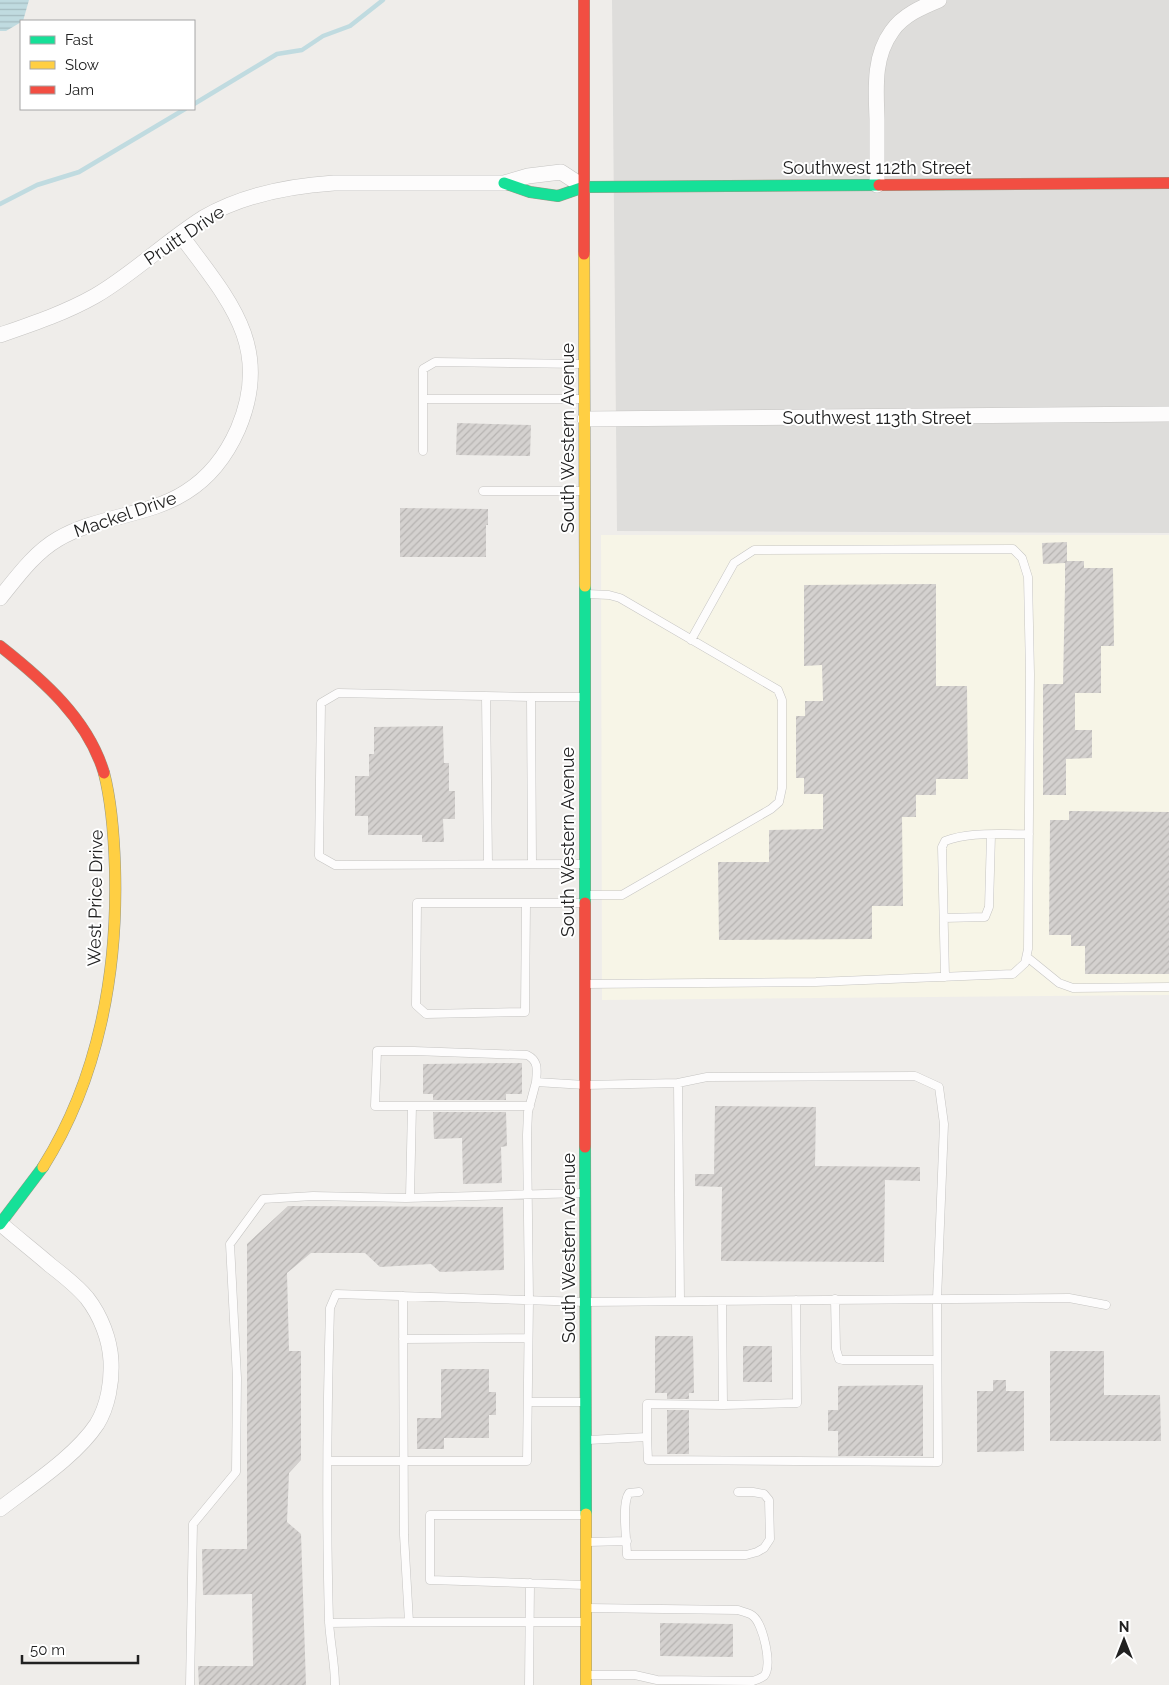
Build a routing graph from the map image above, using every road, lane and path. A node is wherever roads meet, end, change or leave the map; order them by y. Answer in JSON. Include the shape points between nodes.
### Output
{"nodes":[{"id":1,"x":584,"y":0,"type":"edge"},
{"id":2,"x":939,"y":0,"type":"edge"},
{"id":3,"x":1169,"y":183,"type":"edge"},
{"id":4,"x":504,"y":184,"type":"junction"},
{"id":5,"x":877,"y":184,"type":"junction"},
{"id":6,"x":584,"y":187,"type":"junction"},
{"id":7,"x":180,"y":234,"type":"junction"},
{"id":8,"x":0,"y":335,"type":"edge"},
{"id":9,"x":585,"y":364,"type":"junction"},
{"id":10,"x":424,"y":399,"type":"junction"},
{"id":11,"x":585,"y":399,"type":"junction"},
{"id":12,"x":1169,"y":414,"type":"edge"},
{"id":13,"x":585,"y":419,"type":"junction"},
{"id":14,"x":423,"y":451,"type":"dead end"},
{"id":15,"x":484,"y":491,"type":"dead end"},
{"id":16,"x":585,"y":491,"type":"junction"},
{"id":17,"x":585,"y":594,"type":"junction"},
{"id":18,"x":0,"y":598,"type":"edge"},
{"id":19,"x":691,"y":640,"type":"junction"},
{"id":20,"x":0,"y":646,"type":"edge"},
{"id":21,"x":486,"y":697,"type":"junction"},
{"id":22,"x":531,"y":697,"type":"junction"},
{"id":23,"x":585,"y":697,"type":"junction"},
{"id":24,"x":1029,"y":834,"type":"junction"},
{"id":25,"x":991,"y":835,"type":"junction"},
{"id":26,"x":488,"y":863,"type":"junction"},
{"id":27,"x":532,"y":863,"type":"junction"},
{"id":28,"x":584,"y":864,"type":"junction"},
{"id":29,"x":584,"y":899,"type":"junction"},
{"id":30,"x":526,"y":903,"type":"junction"},
{"id":31,"x":944,"y":918,"type":"junction"},
{"id":32,"x":1027,"y":957,"type":"junction"},
{"id":33,"x":945,"y":977,"type":"junction"},
{"id":34,"x":584,"y":984,"type":"junction"},
{"id":35,"x":1169,"y":987,"type":"edge"},
{"id":36,"x":536,"y":1082,"type":"junction"},
{"id":37,"x":678,"y":1083,"type":"junction"},
{"id":38,"x":585,"y":1085,"type":"junction"},
{"id":39,"x":412,"y":1106,"type":"junction"},
{"id":40,"x":530,"y":1106,"type":"junction"},
{"id":41,"x":585,"y":1193,"type":"junction"},
{"id":42,"x":526,"y":1195,"type":"junction"},
{"id":43,"x":410,"y":1197,"type":"junction"},
{"id":44,"x":0,"y":1224,"type":"edge"},
{"id":45,"x":403,"y":1296,"type":"junction"},
{"id":46,"x":529,"y":1300,"type":"junction"},
{"id":47,"x":796,"y":1300,"type":"junction"},
{"id":48,"x":835,"y":1300,"type":"junction"},
{"id":49,"x":937,"y":1300,"type":"junction"},
{"id":50,"x":680,"y":1301,"type":"junction"},
{"id":51,"x":722,"y":1301,"type":"junction"},
{"id":52,"x":585,"y":1302,"type":"junction"},
{"id":53,"x":1106,"y":1305,"type":"dead end"},
{"id":54,"x":528,"y":1338,"type":"junction"},
{"id":55,"x":403,"y":1339,"type":"junction"},
{"id":56,"x":937,"y":1360,"type":"junction"},
{"id":57,"x":528,"y":1402,"type":"junction"},
{"id":58,"x":586,"y":1402,"type":"junction"},
{"id":59,"x":723,"y":1405,"type":"junction"},
{"id":60,"x":647,"y":1437,"type":"junction"},
{"id":61,"x":586,"y":1440,"type":"junction"},
{"id":62,"x":328,"y":1461,"type":"junction"},
{"id":63,"x":403,"y":1462,"type":"junction"},
{"id":64,"x":639,"y":1492,"type":"dead end"},
{"id":65,"x":738,"y":1492,"type":"dead end"},
{"id":66,"x":0,"y":1509,"type":"edge"},
{"id":67,"x":586,"y":1515,"type":"junction"},
{"id":68,"x":627,"y":1541,"type":"junction"},
{"id":69,"x":586,"y":1542,"type":"junction"},
{"id":70,"x":530,"y":1583,"type":"junction"},
{"id":71,"x":586,"y":1586,"type":"junction"},
{"id":72,"x":586,"y":1608,"type":"junction"},
{"id":73,"x":409,"y":1622,"type":"junction"},
{"id":74,"x":529,"y":1622,"type":"junction"},
{"id":75,"x":586,"y":1622,"type":"junction"},
{"id":76,"x":329,"y":1623,"type":"junction"},
{"id":77,"x":586,"y":1680,"type":"edge"},
{"id":78,"x":190,"y":1685,"type":"edge"},
{"id":79,"x":335,"y":1685,"type":"edge"},
{"id":80,"x":529,"y":1685,"type":"edge"}],
"edges":[{"from":1,"to":6,"type":"main road","name":"South Western Avenue"},
{"from":2,"to":5,"type":"street","via":[[914,11],[892,30],[880,54],[876,82]]},
{"from":3,"to":5,"type":"main road","name":"Southwest 112th Street"},
{"from":4,"to":6,"type":"main road","name":"Pruitt Drive","via":[[558,196]]},
{"from":4,"to":6,"type":"street","name":"Pruitt Drive","via":[[528,176],[561,172]]},
{"from":4,"to":7,"type":"street","name":"Pruitt Drive","via":[[309,185],[262,194],[232,204]]},
{"from":5,"to":6,"type":"main road","name":"Southwest 112th Street"},
{"from":6,"to":9,"type":"main road","name":"South Western Avenue"},
{"from":7,"to":8,"type":"street","name":"Pruitt Drive","via":[[95,295],[63,312]]},
{"from":7,"to":18,"type":"street","name":"Mackel Drive","via":[[219,285],[242,326],[247,342],[249,396],[236,435],[212,470],[186,492],[155,506],[85,526],[56,540],[26,566]]},
{"from":9,"to":10,"type":"lane","via":[[435,362],[423,369]]},
{"from":9,"to":11,"type":"main road","name":"South Western Avenue"},
{"from":10,"to":11,"type":"lane"},
{"from":10,"to":14,"type":"lane"},
{"from":11,"to":13,"type":"main road","name":"South Western Avenue"},
{"from":12,"to":13,"type":"street","name":"Southwest 113th Street"},
{"from":13,"to":16,"type":"main road","name":"South Western Avenue"},
{"from":15,"to":16,"type":"lane"},
{"from":16,"to":17,"type":"main road","name":"South Western Avenue"},
{"from":17,"to":19,"type":"lane","via":[[620,598]]},
{"from":17,"to":23,"type":"main road","name":"South Western Avenue"},
{"from":19,"to":24,"type":"lane","via":[[734,563],[754,550],[1013,550],[1022,558],[1028,576]]},
{"from":19,"to":29,"type":"lane","via":[[778,690],[782,700],[780,802],[622,895]]},
{"from":20,"to":44,"type":"main road","name":"West Price Drive","via":[[61,700],[82,727],[99,758],[114,821],[116,879],[113,966],[105,1012],[85,1077],[47,1161]]},
{"from":21,"to":22,"type":"lane"},
{"from":21,"to":26,"type":"lane"},
{"from":21,"to":26,"type":"lane","via":[[338,693],[321,703],[319,856],[335,865]]},
{"from":22,"to":23,"type":"lane"},
{"from":22,"to":27,"type":"lane"},
{"from":23,"to":28,"type":"main road","name":"South Western Avenue"},
{"from":24,"to":25,"type":"lane"},
{"from":24,"to":32,"type":"lane"},
{"from":25,"to":31,"type":"lane","via":[[955,837],[945,841],[942,847]]},
{"from":25,"to":31,"type":"lane","via":[[986,918]]},
{"from":26,"to":27,"type":"lane"},
{"from":27,"to":28,"type":"lane"},
{"from":28,"to":29,"type":"main road","name":"South Western Avenue"},
{"from":29,"to":30,"type":"lane"},
{"from":29,"to":34,"type":"main road","name":"South Western Avenue"},
{"from":30,"to":30,"type":"lane","via":[[417,903],[416,1005],[426,1014],[525,1012]]},
{"from":31,"to":33,"type":"lane"},
{"from":32,"to":33,"type":"lane","via":[[1012,974]]},
{"from":32,"to":35,"type":"lane","via":[[1060,983],[1073,988]]},
{"from":33,"to":34,"type":"lane"},
{"from":34,"to":38,"type":"main road","name":"South Western Avenue"},
{"from":36,"to":38,"type":"lane"},
{"from":36,"to":39,"type":"lane","via":[[536,1062],[527,1055],[376,1051],[375,1106]]},
{"from":36,"to":40,"type":"lane"},
{"from":37,"to":38,"type":"lane"},
{"from":37,"to":49,"type":"lane","via":[[708,1077],[915,1076],[939,1087],[944,1124]]},
{"from":37,"to":50,"type":"lane"},
{"from":38,"to":41,"type":"main road","name":"South Western Avenue"},
{"from":39,"to":40,"type":"lane"},
{"from":39,"to":43,"type":"lane"},
{"from":40,"to":42,"type":"lane"},
{"from":41,"to":42,"type":"lane"},
{"from":41,"to":52,"type":"main road","name":"South Western Avenue"},
{"from":42,"to":43,"type":"lane"},
{"from":42,"to":46,"type":"lane"},
{"from":43,"to":78,"type":"lane","via":[[263,1199],[230,1244],[237,1378],[236,1472],[192,1524]]},
{"from":44,"to":66,"type":"street","via":[[88,1299],[106,1333],[111,1370],[105,1406],[88,1436]]},
{"from":45,"to":46,"type":"lane"},
{"from":45,"to":55,"type":"lane"},
{"from":45,"to":62,"type":"lane","via":[[336,1294],[330,1308]]},
{"from":46,"to":52,"type":"lane"},
{"from":46,"to":54,"type":"lane"},
{"from":47,"to":48,"type":"lane"},
{"from":47,"to":51,"type":"lane"},
{"from":47,"to":59,"type":"lane","via":[[797,1403]]},
{"from":48,"to":49,"type":"lane"},
{"from":48,"to":56,"type":"lane","via":[[836,1349],[843,1360]]},
{"from":49,"to":53,"type":"lane","via":[[1069,1298]]},
{"from":49,"to":56,"type":"lane"},
{"from":50,"to":51,"type":"lane"},
{"from":50,"to":52,"type":"lane"},
{"from":51,"to":59,"type":"lane"},
{"from":52,"to":58,"type":"main road","name":"South Western Avenue"},
{"from":54,"to":55,"type":"lane"},
{"from":54,"to":57,"type":"lane"},
{"from":55,"to":63,"type":"lane"},
{"from":56,"to":60,"type":"lane","via":[[938,1462],[648,1460]]},
{"from":57,"to":58,"type":"lane"},
{"from":57,"to":63,"type":"lane","via":[[527,1461]]},
{"from":58,"to":61,"type":"main road","name":"South Western Avenue"},
{"from":59,"to":60,"type":"lane","via":[[647,1404]]},
{"from":60,"to":61,"type":"lane"},
{"from":61,"to":67,"type":"main road","name":"South Western Avenue"},
{"from":62,"to":63,"type":"lane"},
{"from":62,"to":76,"type":"lane"},
{"from":63,"to":73,"type":"lane"},
{"from":64,"to":68,"type":"lane","via":[[626,1497]]},
{"from":65,"to":68,"type":"lane","via":[[764,1494],[768,1500],[770,1538],[757,1552],[746,1555],[627,1555]]},
{"from":67,"to":69,"type":"main road","name":"South Western Avenue"},
{"from":67,"to":70,"type":"lane","via":[[430,1515],[430,1580]]},
{"from":68,"to":69,"type":"lane"},
{"from":69,"to":71,"type":"main road","name":"South Western Avenue"},
{"from":70,"to":71,"type":"lane"},
{"from":70,"to":74,"type":"lane"},
{"from":71,"to":72,"type":"main road","name":"South Western Avenue"},
{"from":72,"to":75,"type":"main road","name":"South Western Avenue"},
{"from":72,"to":77,"type":"lane","via":[[738,1610],[753,1616],[760,1627],[766,1642],[767,1669],[764,1676],[753,1681],[657,1680],[635,1675]]},
{"from":73,"to":74,"type":"lane"},
{"from":73,"to":76,"type":"lane"},
{"from":74,"to":75,"type":"lane"},
{"from":74,"to":80,"type":"lane"},
{"from":75,"to":77,"type":"main road","name":"South Western Avenue"},
{"from":76,"to":79,"type":"lane"}]}
